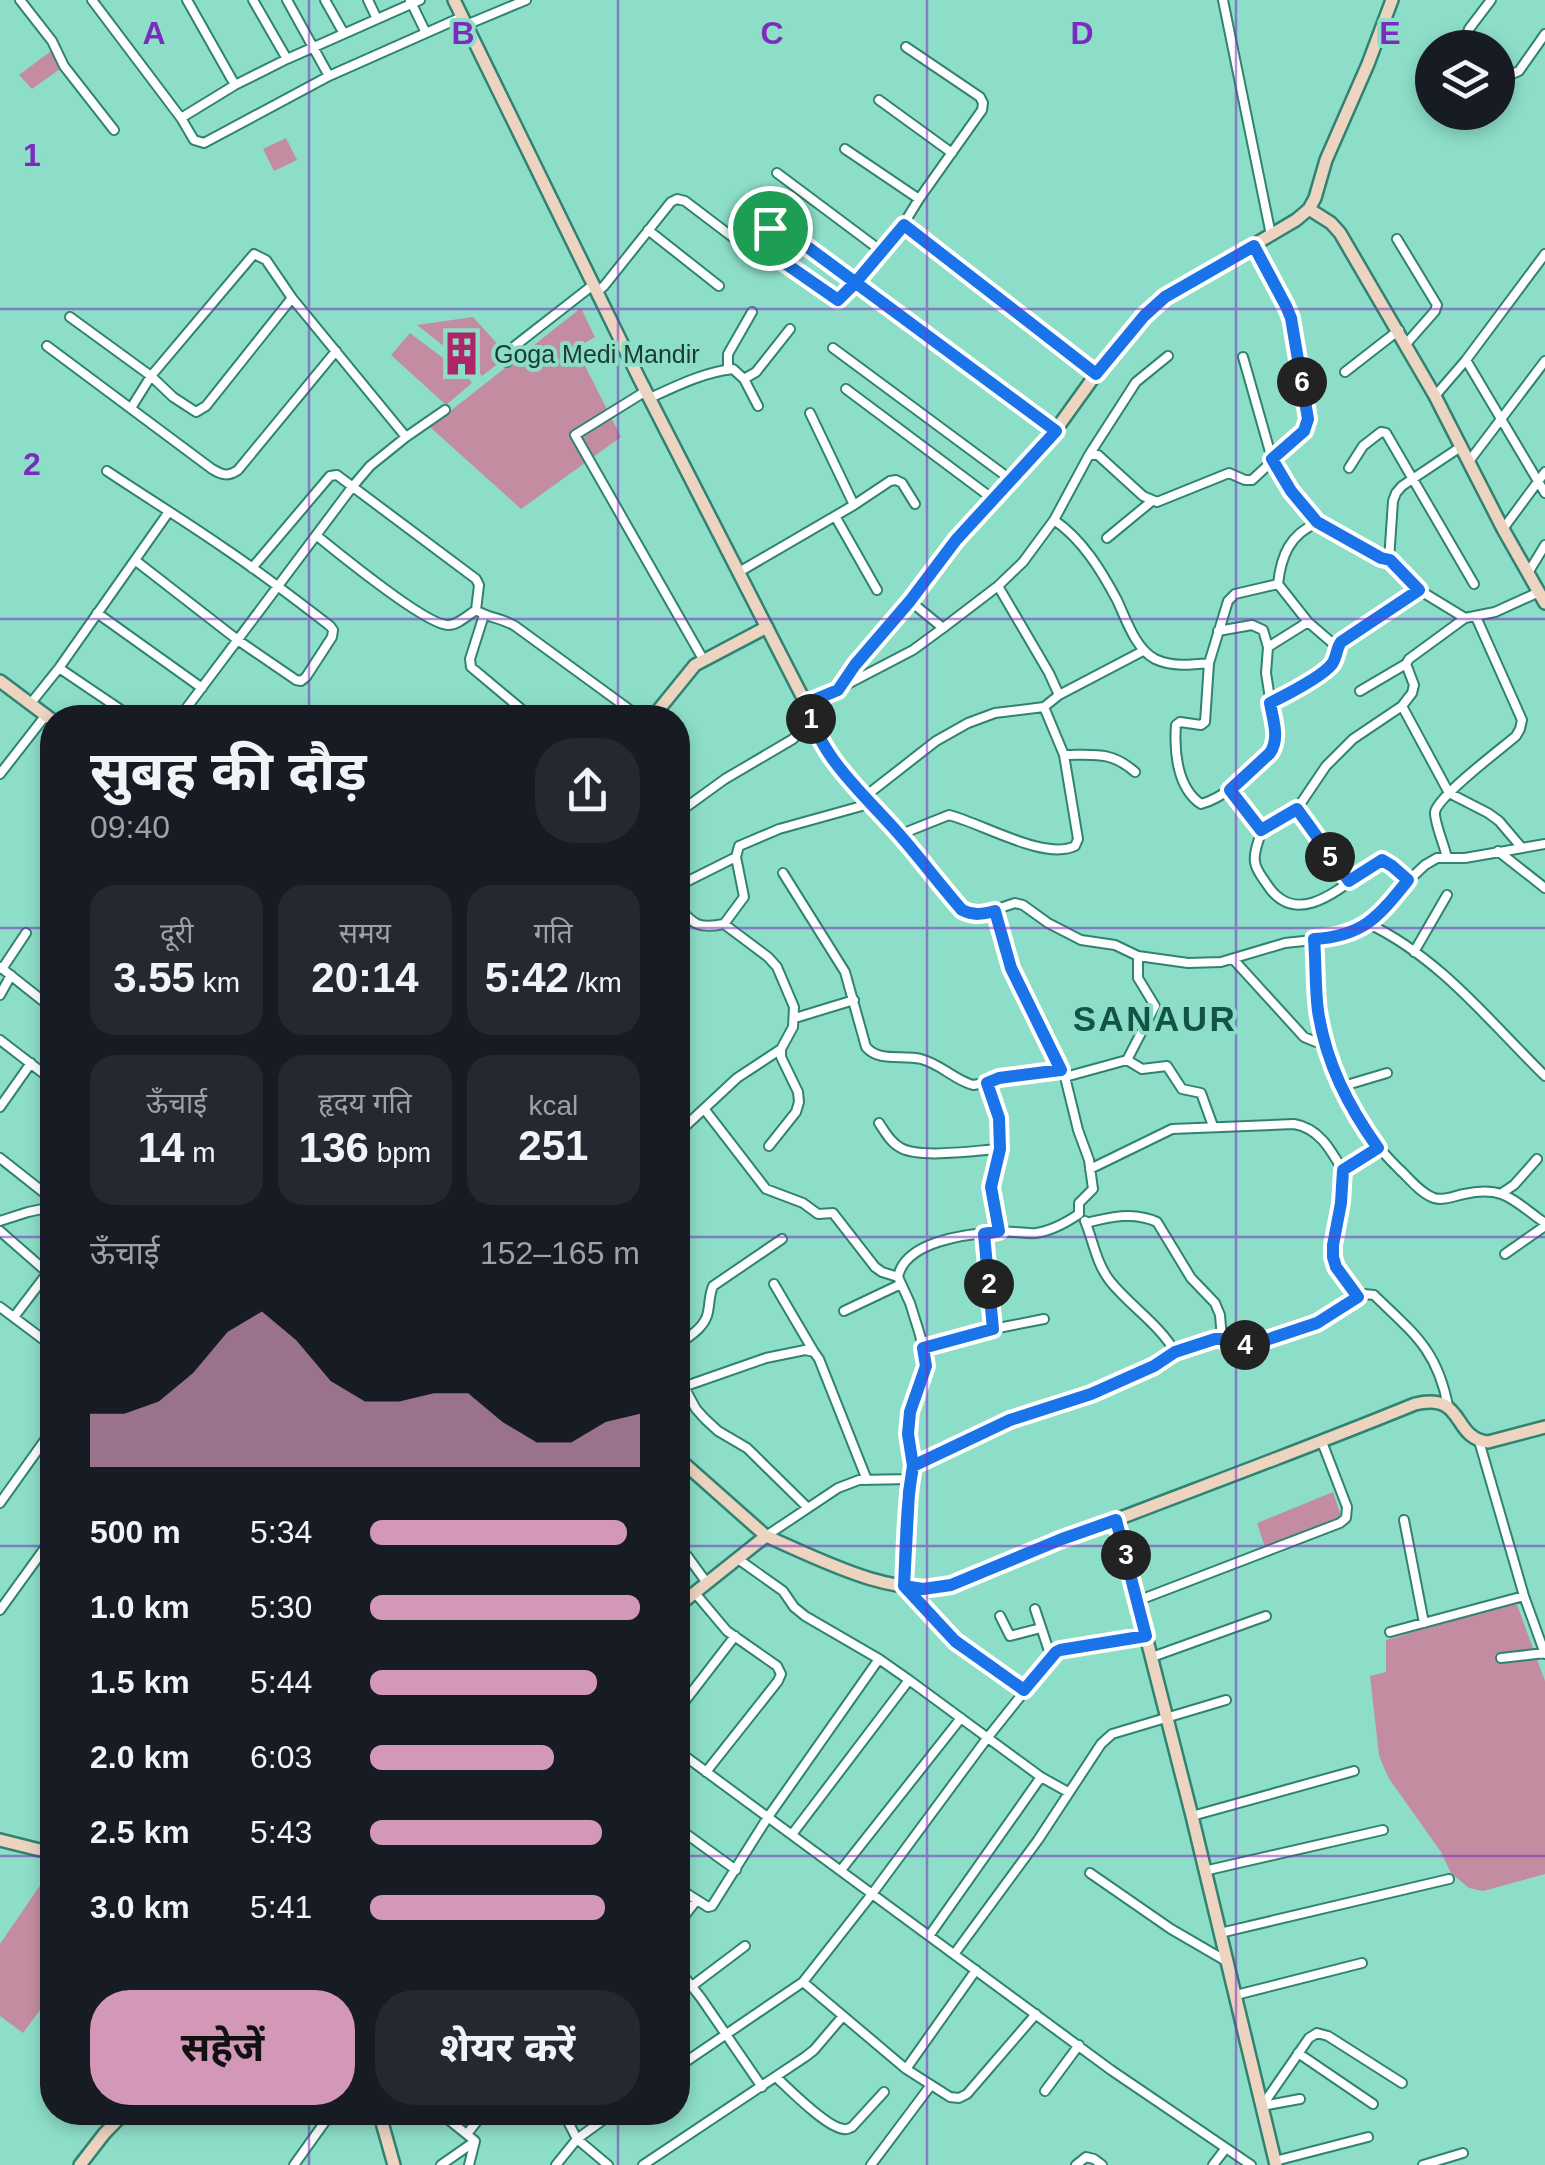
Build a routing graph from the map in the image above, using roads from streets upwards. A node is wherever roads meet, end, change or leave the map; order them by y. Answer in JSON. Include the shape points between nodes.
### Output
{"nodes":[{"id":1,"x":20,"y":0,"type":"edge"},
{"id":2,"x":94,"y":0,"type":"edge"},
{"id":3,"x":186,"y":0,"type":"edge"},
{"id":4,"x":253,"y":0,"type":"edge"},
{"id":5,"x":287,"y":0,"type":"edge"},
{"id":6,"x":325,"y":0,"type":"edge"},
{"id":7,"x":368,"y":0,"type":"edge"},
{"id":8,"x":454,"y":0,"type":"edge"},
{"id":9,"x":526,"y":0,"type":"edge"},
{"id":10,"x":1223,"y":0,"type":"edge"},
{"id":11,"x":1392,"y":0,"type":"edge"},
{"id":12,"x":1491,"y":0,"type":"edge"},
{"id":13,"x":414,"y":1,"type":"edge"},
{"id":14,"x":376,"y":19,"type":"junction"},
{"id":15,"x":464,"y":21,"type":"junction"},
{"id":16,"x":1469,"y":30,"type":"edge"},
{"id":17,"x":343,"y":32,"type":"junction"},
{"id":18,"x":426,"y":33,"type":"junction"},
{"id":19,"x":1545,"y":34,"type":"edge"},
{"id":20,"x":906,"y":47,"type":"dead end"},
{"id":21,"x":312,"y":48,"type":"junction"},
{"id":22,"x":287,"y":59,"type":"junction"},
{"id":23,"x":1515,"y":73,"type":"edge"},
{"id":24,"x":328,"y":76,"type":"junction"},
{"id":25,"x":235,"y":85,"type":"junction"},
{"id":26,"x":879,"y":100,"type":"dead end"},
{"id":27,"x":181,"y":118,"type":"junction"},
{"id":28,"x":114,"y":130,"type":"dead end"},
{"id":29,"x":845,"y":148,"type":"dead end"},
{"id":30,"x":952,"y":152,"type":"junction"},
{"id":31,"x":777,"y":174,"type":"dead end"},
{"id":32,"x":919,"y":199,"type":"junction"},
{"id":33,"x":1309,"y":209,"type":"junction"},
{"id":34,"x":904,"y":225,"type":"junction"},
{"id":35,"x":648,"y":230,"type":"junction"},
{"id":36,"x":1271,"y":235,"type":"junction"},
{"id":37,"x":1397,"y":239,"type":"dead end"},
{"id":38,"x":760,"y":243,"type":"junction"},
{"id":39,"x":1254,"y":246,"type":"junction"},
{"id":40,"x":880,"y":250,"type":"junction"},
{"id":41,"x":1545,"y":254,"type":"edge"},
{"id":42,"x":856,"y":282,"type":"junction"},
{"id":43,"x":719,"y":286,"type":"dead end"},
{"id":44,"x":595,"y":288,"type":"junction"},
{"id":45,"x":292,"y":298,"type":"junction"},
{"id":46,"x":752,"y":312,"type":"dead end"},
{"id":47,"x":70,"y":318,"type":"dead end"},
{"id":48,"x":790,"y":330,"type":"dead end"},
{"id":49,"x":1399,"y":330,"type":"junction"},
{"id":50,"x":1406,"y":344,"type":"junction"},
{"id":51,"x":47,"y":346,"type":"dead end"},
{"id":52,"x":833,"y":348,"type":"dead end"},
{"id":53,"x":336,"y":351,"type":"junction"},
{"id":54,"x":1168,"y":356,"type":"dead end"},
{"id":55,"x":1242,"y":356,"type":"dead end"},
{"id":56,"x":1466,"y":360,"type":"junction"},
{"id":57,"x":1545,"y":361,"type":"edge"},
{"id":58,"x":506,"y":362,"type":"dead end"},
{"id":59,"x":728,"y":370,"type":"junction"},
{"id":60,"x":1346,"y":372,"type":"dead end"},
{"id":61,"x":1096,"y":374,"type":"junction"},
{"id":62,"x":151,"y":376,"type":"junction"},
{"id":63,"x":744,"y":379,"type":"junction"},
{"id":64,"x":846,"y":389,"type":"dead end"},
{"id":65,"x":648,"y":395,"type":"junction"},
{"id":66,"x":1435,"y":396,"type":"junction"},
{"id":67,"x":758,"y":406,"type":"dead end"},
{"id":68,"x":131,"y":408,"type":"junction"},
{"id":69,"x":445,"y":410,"type":"dead end"},
{"id":70,"x":810,"y":413,"type":"dead end"},
{"id":71,"x":1501,"y":417,"type":"junction"},
{"id":72,"x":1056,"y":431,"type":"junction"},
{"id":73,"x":406,"y":436,"type":"junction"},
{"id":74,"x":1462,"y":446,"type":"junction"},
{"id":75,"x":1089,"y":455,"type":"junction"},
{"id":76,"x":1272,"y":459,"type":"junction"},
{"id":77,"x":1470,"y":460,"type":"junction"},
{"id":78,"x":1349,"y":468,"type":"dead end"},
{"id":79,"x":107,"y":470,"type":"dead end"},
{"id":80,"x":1542,"y":476,"type":"edge"},
{"id":81,"x":1010,"y":479,"type":"junction"},
{"id":82,"x":1413,"y":480,"type":"junction"},
{"id":83,"x":353,"y":486,"type":"junction"},
{"id":84,"x":1545,"y":493,"type":"edge"},
{"id":85,"x":993,"y":498,"type":"junction"},
{"id":86,"x":1152,"y":501,"type":"junction"},
{"id":87,"x":915,"y":504,"type":"dead end"},
{"id":88,"x":854,"y":505,"type":"junction"},
{"id":89,"x":168,"y":513,"type":"junction"},
{"id":90,"x":835,"y":516,"type":"junction"},
{"id":91,"x":1054,"y":520,"type":"junction"},
{"id":92,"x":1317,"y":522,"type":"junction"},
{"id":93,"x":1503,"y":529,"type":"junction"},
{"id":94,"x":317,"y":536,"type":"junction"},
{"id":95,"x":1107,"y":538,"type":"dead end"},
{"id":96,"x":1545,"y":545,"type":"edge"},
{"id":97,"x":1390,"y":560,"type":"junction"},
{"id":98,"x":136,"y":561,"type":"junction"},
{"id":99,"x":252,"y":568,"type":"junction"},
{"id":100,"x":739,"y":572,"type":"junction"},
{"id":101,"x":1528,"y":573,"type":"junction"},
{"id":102,"x":1278,"y":584,"type":"junction"},
{"id":103,"x":1474,"y":584,"type":"dead end"},
{"id":104,"x":998,"y":586,"type":"junction"},
{"id":105,"x":279,"y":587,"type":"junction"},
{"id":106,"x":876,"y":590,"type":"dead end"},
{"id":107,"x":1419,"y":590,"type":"junction"},
{"id":108,"x":1542,"y":597,"type":"edge"},
{"id":109,"x":910,"y":601,"type":"junction"},
{"id":110,"x":97,"y":613,"type":"junction"},
{"id":111,"x":480,"y":613,"type":"junction"},
{"id":112,"x":1476,"y":617,"type":"junction"},
{"id":113,"x":1465,"y":618,"type":"junction"},
{"id":114,"x":1308,"y":622,"type":"junction"},
{"id":115,"x":767,"y":627,"type":"junction"},
{"id":116,"x":943,"y":628,"type":"junction"},
{"id":117,"x":1218,"y":631,"type":"junction"},
{"id":118,"x":239,"y":640,"type":"junction"},
{"id":119,"x":1337,"y":646,"type":"junction"},
{"id":120,"x":1268,"y":647,"type":"junction"},
{"id":121,"x":1143,"y":651,"type":"junction"},
{"id":122,"x":703,"y":659,"type":"junction"},
{"id":123,"x":1209,"y":663,"type":"junction"},
{"id":124,"x":1406,"y":664,"type":"junction"},
{"id":125,"x":59,"y":668,"type":"junction"},
{"id":126,"x":0,"y":681,"type":"edge"},
{"id":127,"x":202,"y":688,"type":"junction"},
{"id":128,"x":840,"y":688,"type":"junction"},
{"id":129,"x":1360,"y":691,"type":"dead end"},
{"id":130,"x":1058,"y":695,"type":"junction"},
{"id":131,"x":808,"y":701,"type":"junction"},
{"id":132,"x":1270,"y":703,"type":"junction"},
{"id":133,"x":31,"y":704,"type":"junction"},
{"id":134,"x":114,"y":705,"type":"edge"},
{"id":135,"x":190,"y":705,"type":"edge"},
{"id":136,"x":516,"y":705,"type":"edge"},
{"id":137,"x":623,"y":705,"type":"edge"},
{"id":138,"x":662,"y":705,"type":"edge"},
{"id":139,"x":1402,"y":706,"type":"junction"},
{"id":140,"x":1044,"y":707,"type":"junction"},
{"id":141,"x":40,"y":711,"type":"edge"},
{"id":142,"x":811,"y":723,"type":"junction"},
{"id":143,"x":40,"y":728,"type":"edge"},
{"id":144,"x":1064,"y":755,"type":"junction"},
{"id":145,"x":1135,"y":772,"type":"dead end"},
{"id":146,"x":0,"y":774,"type":"edge"},
{"id":147,"x":1230,"y":790,"type":"junction"},
{"id":148,"x":1449,"y":792,"type":"junction"},
{"id":149,"x":866,"y":801,"type":"junction"},
{"id":150,"x":690,"y":804,"type":"edge"},
{"id":151,"x":1297,"y":809,"type":"junction"},
{"id":152,"x":1261,"y":830,"type":"junction"},
{"id":153,"x":899,"y":834,"type":"junction"},
{"id":154,"x":1545,"y":844,"type":"edge"},
{"id":155,"x":1522,"y":848,"type":"junction"},
{"id":156,"x":1498,"y":851,"type":"junction"},
{"id":157,"x":736,"y":858,"type":"junction"},
{"id":158,"x":1448,"y":858,"type":"junction"},
{"id":159,"x":783,"y":874,"type":"dead end"},
{"id":160,"x":690,"y":880,"type":"edge"},
{"id":161,"x":1408,"y":880,"type":"junction"},
{"id":162,"x":1349,"y":881,"type":"junction"},
{"id":163,"x":1545,"y":888,"type":"edge"},
{"id":164,"x":1447,"y":895,"type":"dead end"},
{"id":165,"x":995,"y":911,"type":"junction"},
{"id":166,"x":690,"y":921,"type":"edge"},
{"id":167,"x":724,"y":924,"type":"junction"},
{"id":168,"x":1370,"y":924,"type":"junction"},
{"id":169,"x":26,"y":933,"type":"dead end"},
{"id":170,"x":1314,"y":939,"type":"junction"},
{"id":171,"x":1414,"y":952,"type":"junction"},
{"id":172,"x":1138,"y":956,"type":"junction"},
{"id":173,"x":1233,"y":958,"type":"junction"},
{"id":174,"x":1,"y":968,"type":"edge"},
{"id":175,"x":11,"y":975,"type":"junction"},
{"id":176,"x":0,"y":995,"type":"edge"},
{"id":177,"x":40,"y":998,"type":"edge"},
{"id":178,"x":854,"y":1000,"type":"junction"},
{"id":179,"x":795,"y":1018,"type":"junction"},
{"id":180,"x":1324,"y":1039,"type":"junction"},
{"id":181,"x":0,"y":1040,"type":"edge"},
{"id":182,"x":780,"y":1049,"type":"junction"},
{"id":183,"x":1127,"y":1060,"type":"junction"},
{"id":184,"x":31,"y":1064,"type":"junction"},
{"id":185,"x":40,"y":1071,"type":"edge"},
{"id":186,"x":1063,"y":1073,"type":"junction"},
{"id":187,"x":1388,"y":1073,"type":"dead end"},
{"id":188,"x":1545,"y":1076,"type":"edge"},
{"id":189,"x":987,"y":1083,"type":"junction"},
{"id":190,"x":1340,"y":1087,"type":"junction"},
{"id":191,"x":0,"y":1107,"type":"edge"},
{"id":192,"x":704,"y":1110,"type":"junction"},
{"id":193,"x":690,"y":1123,"type":"edge"},
{"id":194,"x":878,"y":1123,"type":"dead end"},
{"id":195,"x":1213,"y":1126,"type":"junction"},
{"id":196,"x":769,"y":1146,"type":"dead end"},
{"id":197,"x":1378,"y":1148,"type":"junction"},
{"id":198,"x":1000,"y":1149,"type":"junction"},
{"id":199,"x":0,"y":1158,"type":"edge"},
{"id":200,"x":1538,"y":1159,"type":"dead end"},
{"id":201,"x":1090,"y":1169,"type":"junction"},
{"id":202,"x":1343,"y":1170,"type":"junction"},
{"id":203,"x":40,"y":1190,"type":"edge"},
{"id":204,"x":1502,"y":1192,"type":"junction"},
{"id":205,"x":40,"y":1210,"type":"edge"},
{"id":206,"x":1079,"y":1214,"type":"junction"},
{"id":207,"x":0,"y":1222,"type":"edge"},
{"id":208,"x":1086,"y":1223,"type":"junction"},
{"id":209,"x":1545,"y":1225,"type":"edge"},
{"id":210,"x":0,"y":1231,"type":"edge"},
{"id":211,"x":999,"y":1231,"type":"junction"},
{"id":212,"x":984,"y":1234,"type":"junction"},
{"id":213,"x":782,"y":1239,"type":"dead end"},
{"id":214,"x":1505,"y":1254,"type":"dead end"},
{"id":215,"x":40,"y":1262,"type":"edge"},
{"id":216,"x":899,"y":1280,"type":"junction"},
{"id":217,"x":40,"y":1283,"type":"edge"},
{"id":218,"x":774,"y":1284,"type":"dead end"},
{"id":219,"x":1358,"y":1297,"type":"junction"},
{"id":220,"x":0,"y":1306,"type":"edge"},
{"id":221,"x":844,"y":1311,"type":"dead end"},
{"id":222,"x":14,"y":1317,"type":"junction"},
{"id":223,"x":1044,"y":1318,"type":"dead end"},
{"id":224,"x":993,"y":1329,"type":"junction"},
{"id":225,"x":690,"y":1336,"type":"edge"},
{"id":226,"x":40,"y":1337,"type":"edge"},
{"id":227,"x":1222,"y":1339,"type":"junction"},
{"id":228,"x":923,"y":1348,"type":"junction"},
{"id":229,"x":814,"y":1352,"type":"junction"},
{"id":230,"x":1175,"y":1352,"type":"junction"},
{"id":231,"x":690,"y":1385,"type":"edge"},
{"id":232,"x":690,"y":1398,"type":"edge"},
{"id":233,"x":1448,"y":1406,"type":"junction"},
{"id":234,"x":1545,"y":1427,"type":"edge"},
{"id":235,"x":1479,"y":1440,"type":"junction"},
{"id":236,"x":1322,"y":1442,"type":"junction"},
{"id":237,"x":40,"y":1447,"type":"edge"},
{"id":238,"x":913,"y":1466,"type":"junction"},
{"id":239,"x":690,"y":1469,"type":"edge"},
{"id":240,"x":911,"y":1479,"type":"junction"},
{"id":241,"x":867,"y":1480,"type":"junction"},
{"id":242,"x":0,"y":1502,"type":"edge"},
{"id":243,"x":807,"y":1508,"type":"junction"},
{"id":244,"x":1116,"y":1520,"type":"junction"},
{"id":245,"x":1404,"y":1520,"type":"dead end"},
{"id":246,"x":766,"y":1536,"type":"junction"},
{"id":247,"x":40,"y":1555,"type":"edge"},
{"id":248,"x":738,"y":1558,"type":"junction"},
{"id":249,"x":690,"y":1559,"type":"edge"},
{"id":250,"x":707,"y":1583,"type":"junction"},
{"id":251,"x":904,"y":1586,"type":"junction"},
{"id":252,"x":695,"y":1593,"type":"junction"},
{"id":253,"x":1524,"y":1596,"type":"junction"},
{"id":254,"x":690,"y":1597,"type":"edge"},
{"id":255,"x":1137,"y":1601,"type":"junction"},
{"id":256,"x":1035,"y":1609,"type":"dead end"},
{"id":257,"x":0,"y":1610,"type":"edge"},
{"id":258,"x":1000,"y":1616,"type":"dead end"},
{"id":259,"x":1266,"y":1616,"type":"dead end"},
{"id":260,"x":1424,"y":1623,"type":"junction"},
{"id":261,"x":1042,"y":1628,"type":"junction"},
{"id":262,"x":1390,"y":1632,"type":"dead end"},
{"id":263,"x":734,"y":1636,"type":"junction"},
{"id":264,"x":1146,"y":1636,"type":"junction"},
{"id":265,"x":1545,"y":1654,"type":"edge"},
{"id":266,"x":1152,"y":1657,"type":"junction"},
{"id":267,"x":1051,"y":1658,"type":"junction"},
{"id":268,"x":1501,"y":1658,"type":"dead end"},
{"id":269,"x":879,"y":1659,"type":"junction"},
{"id":270,"x":909,"y":1680,"type":"junction"},
{"id":271,"x":1024,"y":1690,"type":"junction"},
{"id":272,"x":690,"y":1694,"type":"edge"},
{"id":273,"x":1226,"y":1700,"type":"dead end"},
{"id":274,"x":1166,"y":1716,"type":"junction"},
{"id":275,"x":961,"y":1718,"type":"junction"},
{"id":276,"x":988,"y":1737,"type":"junction"},
{"id":277,"x":690,"y":1760,"type":"edge"},
{"id":278,"x":1354,"y":1771,"type":"dead end"},
{"id":279,"x":706,"y":1772,"type":"junction"},
{"id":280,"x":1040,"y":1778,"type":"junction"},
{"id":281,"x":1068,"y":1792,"type":"junction"},
{"id":282,"x":1192,"y":1816,"type":"junction"},
{"id":283,"x":768,"y":1817,"type":"junction"},
{"id":284,"x":1383,"y":1830,"type":"dead end"},
{"id":285,"x":793,"y":1834,"type":"junction"},
{"id":286,"x":690,"y":1837,"type":"edge"},
{"id":287,"x":0,"y":1840,"type":"edge"},
{"id":288,"x":40,"y":1850,"type":"edge"},
{"id":289,"x":736,"y":1870,"type":"junction"},
{"id":290,"x":841,"y":1870,"type":"junction"},
{"id":291,"x":1204,"y":1871,"type":"junction"},
{"id":292,"x":1090,"y":1873,"type":"dead end"},
{"id":293,"x":1449,"y":1879,"type":"dead end"},
{"id":294,"x":872,"y":1894,"type":"junction"},
{"id":295,"x":690,"y":1897,"type":"edge"},
{"id":296,"x":696,"y":1901,"type":"junction"},
{"id":297,"x":690,"y":1909,"type":"edge"},
{"id":298,"x":1220,"y":1933,"type":"junction"},
{"id":299,"x":929,"y":1936,"type":"junction"},
{"id":300,"x":746,"y":1946,"type":"dead end"},
{"id":301,"x":955,"y":1954,"type":"junction"},
{"id":302,"x":1226,"y":1960,"type":"junction"},
{"id":303,"x":1362,"y":1963,"type":"dead end"},
{"id":304,"x":976,"y":1970,"type":"junction"},
{"id":305,"x":803,"y":1982,"type":"junction"},
{"id":306,"x":690,"y":1984,"type":"edge"},
{"id":307,"x":692,"y":1986,"type":"junction"},
{"id":308,"x":1236,"y":1994,"type":"junction"},
{"id":309,"x":1036,"y":2014,"type":"junction"},
{"id":310,"x":843,"y":2016,"type":"junction"},
{"id":311,"x":725,"y":2034,"type":"junction"},
{"id":312,"x":1079,"y":2045,"type":"junction"},
{"id":313,"x":1298,"y":2053,"type":"junction"},
{"id":314,"x":690,"y":2059,"type":"edge"},
{"id":315,"x":906,"y":2069,"type":"junction"},
{"id":316,"x":776,"y":2078,"type":"junction"},
{"id":317,"x":1402,"y":2083,"type":"dead end"},
{"id":318,"x":931,"y":2085,"type":"junction"},
{"id":319,"x":762,"y":2087,"type":"junction"},
{"id":320,"x":1045,"y":2091,"type":"dead end"},
{"id":321,"x":884,"y":2092,"type":"dead end"},
{"id":322,"x":1300,"y":2099,"type":"dead end"},
{"id":323,"x":1373,"y":2104,"type":"dead end"},
{"id":324,"x":1262,"y":2106,"type":"junction"},
{"id":325,"x":113,"y":2125,"type":"edge"},
{"id":326,"x":323,"y":2125,"type":"edge"},
{"id":327,"x":384,"y":2125,"type":"edge"},
{"id":328,"x":455,"y":2125,"type":"edge"},
{"id":329,"x":473,"y":2125,"type":"edge"},
{"id":330,"x":570,"y":2125,"type":"edge"},
{"id":331,"x":596,"y":2125,"type":"edge"},
{"id":332,"x":466,"y":2134,"type":"junction"},
{"id":333,"x":1368,"y":2137,"type":"dead end"},
{"id":334,"x":577,"y":2139,"type":"junction"},
{"id":335,"x":475,"y":2141,"type":"junction"},
{"id":336,"x":1226,"y":2148,"type":"junction"},
{"id":337,"x":1463,"y":2153,"type":"dead end"},
{"id":338,"x":1276,"y":2163,"type":"edge"},
{"id":339,"x":445,"y":2164,"type":"edge"},
{"id":340,"x":80,"y":2165,"type":"edge"},
{"id":341,"x":294,"y":2165,"type":"edge"},
{"id":342,"x":394,"y":2165,"type":"edge"},
{"id":343,"x":469,"y":2165,"type":"edge"},
{"id":344,"x":556,"y":2165,"type":"edge"},
{"id":345,"x":608,"y":2165,"type":"edge"},
{"id":346,"x":643,"y":2165,"type":"edge"},
{"id":347,"x":870,"y":2165,"type":"edge"},
{"id":348,"x":1076,"y":2165,"type":"edge"},
{"id":349,"x":1102,"y":2165,"type":"edge"},
{"id":350,"x":1213,"y":2165,"type":"edge"},
{"id":351,"x":1250,"y":2165,"type":"edge"},
{"id":352,"x":1423,"y":2165,"type":"edge"}],
"edges":[{"from":1,"to":28,"type":"street"},
{"from":2,"to":27,"type":"street"},
{"from":3,"to":25,"type":"street"},
{"from":4,"to":22,"type":"street"},
{"from":5,"to":21,"type":"street"},
{"from":6,"to":17,"type":"street"},
{"from":7,"to":14,"type":"street"},
{"from":8,"to":15,"type":"street"},
{"from":9,"to":15,"type":"street"},
{"from":10,"to":36,"type":"street"},
{"from":11,"to":33,"type":"street"},
{"from":12,"to":16,"type":"street"},
{"from":13,"to":14,"type":"street"},
{"from":13,"to":18,"type":"street"},
{"from":14,"to":17,"type":"street"},
{"from":15,"to":18,"type":"street"},
{"from":15,"to":44,"type":"street"},
{"from":17,"to":21,"type":"street"},
{"from":18,"to":24,"type":"street"},
{"from":19,"to":23,"type":"street"},
{"from":20,"to":30,"type":"street","via":[[983,103]]},
{"from":21,"to":22,"type":"street"},
{"from":21,"to":24,"type":"street"},
{"from":22,"to":25,"type":"street"},
{"from":24,"to":27,"type":"street","via":[[204,142],[194,140]]},
{"from":25,"to":27,"type":"street"},
{"from":26,"to":30,"type":"street"},
{"from":29,"to":32,"type":"street"},
{"from":30,"to":32,"type":"street"},
{"from":31,"to":40,"type":"street"},
{"from":32,"to":34,"type":"street"},
{"from":33,"to":36,"type":"street"},
{"from":33,"to":49,"type":"street","via":[[1340,233]]},
{"from":34,"to":40,"type":"street"},
{"from":34,"to":61,"type":"street"},
{"from":35,"to":38,"type":"street","via":[[677,199],[747,248]]},
{"from":35,"to":43,"type":"street"},
{"from":35,"to":44,"type":"street"},
{"from":36,"to":39,"type":"street"},
{"from":37,"to":50,"type":"street","via":[[1437,305]]},
{"from":38,"to":42,"type":"street","via":[[833,299]]},
{"from":38,"to":42,"type":"street","via":[[779,226]]},
{"from":39,"to":61,"type":"street","via":[[1165,297]]},
{"from":39,"to":76,"type":"street","via":[[1291,318],[1308,419],[1304,431]]},
{"from":40,"to":42,"type":"street"},
{"from":41,"to":56,"type":"street"},
{"from":42,"to":72,"type":"street"},
{"from":44,"to":58,"type":"street","via":[[507,352]]},
{"from":44,"to":65,"type":"street"},
{"from":45,"to":53,"type":"street"},
{"from":45,"to":62,"type":"street","via":[[200,411]]},
{"from":45,"to":62,"type":"street","via":[[266,260],[254,254]]},
{"from":46,"to":59,"type":"street","via":[[728,354]]},
{"from":47,"to":62,"type":"street"},
{"from":48,"to":63,"type":"street"},
{"from":49,"to":50,"type":"street"},
{"from":49,"to":60,"type":"street"},
{"from":50,"to":66,"type":"street"},
{"from":51,"to":68,"type":"street"},
{"from":52,"to":81,"type":"street"},
{"from":53,"to":68,"type":"street","via":[[231,475],[212,469]]},
{"from":53,"to":73,"type":"street"},
{"from":54,"to":75,"type":"street","via":[[1136,382]]},
{"from":55,"to":76,"type":"street"},
{"from":56,"to":66,"type":"street"},
{"from":56,"to":71,"type":"street"},
{"from":57,"to":71,"type":"street"},
{"from":59,"to":63,"type":"street"},
{"from":59,"to":65,"type":"street"},
{"from":61,"to":72,"type":"street"},
{"from":62,"to":68,"type":"street"},
{"from":63,"to":67,"type":"street"},
{"from":64,"to":85,"type":"street"},
{"from":65,"to":100,"type":"street"},
{"from":65,"to":122,"type":"street","via":[[576,436]]},
{"from":66,"to":74,"type":"street"},
{"from":69,"to":73,"type":"street"},
{"from":70,"to":88,"type":"street"},
{"from":71,"to":77,"type":"street"},
{"from":71,"to":80,"type":"street"},
{"from":72,"to":81,"type":"street"},
{"from":73,"to":83,"type":"street"},
{"from":74,"to":77,"type":"street"},
{"from":74,"to":82,"type":"street"},
{"from":75,"to":86,"type":"street","via":[[1098,455]]},
{"from":75,"to":91,"type":"street"},
{"from":76,"to":86,"type":"street","via":[[1252,480],[1229,473]]},
{"from":76,"to":92,"type":"street"},
{"from":77,"to":93,"type":"street"},
{"from":78,"to":82,"type":"street","via":[[1382,432]]},
{"from":79,"to":89,"type":"street"},
{"from":80,"to":84,"type":"street"},
{"from":80,"to":93,"type":"street"},
{"from":81,"to":85,"type":"street"},
{"from":82,"to":97,"type":"street","via":[[1393,501]]},
{"from":82,"to":103,"type":"street"},
{"from":83,"to":94,"type":"street"},
{"from":83,"to":99,"type":"street","via":[[330,476]]},
{"from":83,"to":111,"type":"street","via":[[476,579]]},
{"from":85,"to":109,"type":"street"},
{"from":86,"to":95,"type":"street"},
{"from":87,"to":88,"type":"street","via":[[896,480]]},
{"from":88,"to":90,"type":"street"},
{"from":89,"to":98,"type":"street"},
{"from":89,"to":99,"type":"street"},
{"from":90,"to":100,"type":"street"},
{"from":90,"to":106,"type":"street"},
{"from":91,"to":104,"type":"street"},
{"from":91,"to":121,"type":"street","via":[[1106,580]]},
{"from":92,"to":97,"type":"street"},
{"from":92,"to":102,"type":"street","via":[[1286,549]]},
{"from":93,"to":101,"type":"street"},
{"from":94,"to":105,"type":"street"},
{"from":94,"to":111,"type":"street","via":[[442,624]]},
{"from":96,"to":101,"type":"street"},
{"from":97,"to":107,"type":"street"},
{"from":98,"to":110,"type":"street"},
{"from":98,"to":118,"type":"street"},
{"from":99,"to":105,"type":"street"},
{"from":100,"to":115,"type":"street"},
{"from":101,"to":108,"type":"street"},
{"from":102,"to":114,"type":"street"},
{"from":102,"to":117,"type":"street","via":[[1235,594]]},
{"from":104,"to":116,"type":"street"},
{"from":104,"to":130,"type":"street"},
{"from":105,"to":118,"type":"street"},
{"from":105,"to":118,"type":"street","via":[[333,630],[306,677],[296,680]]},
{"from":107,"to":113,"type":"street"},
{"from":107,"to":119,"type":"street"},
{"from":108,"to":112,"type":"street"},
{"from":109,"to":116,"type":"street"},
{"from":109,"to":128,"type":"street"},
{"from":110,"to":125,"type":"street"},
{"from":110,"to":127,"type":"street"},
{"from":111,"to":136,"type":"street","via":[[471,667]]},
{"from":111,"to":137,"type":"street","via":[[504,619]]},
{"from":112,"to":113,"type":"street"},
{"from":112,"to":148,"type":"street","via":[[1522,720],[1516,736]]},
{"from":113,"to":124,"type":"street"},
{"from":114,"to":119,"type":"street"},
{"from":114,"to":120,"type":"street"},
{"from":115,"to":122,"type":"street"},
{"from":115,"to":131,"type":"street"},
{"from":116,"to":128,"type":"street"},
{"from":117,"to":120,"type":"street","via":[[1252,624]]},
{"from":117,"to":123,"type":"street"},
{"from":118,"to":127,"type":"street"},
{"from":119,"to":132,"type":"street","via":[[1332,664]]},
{"from":120,"to":132,"type":"street"},
{"from":121,"to":123,"type":"street","via":[[1168,663]]},
{"from":121,"to":130,"type":"street"},
{"from":122,"to":138,"type":"street"},
{"from":123,"to":147,"type":"street","via":[[1205,722],[1176,725],[1176,760],[1196,802]]},
{"from":124,"to":129,"type":"street"},
{"from":124,"to":139,"type":"street","via":[[1414,684]]},
{"from":125,"to":133,"type":"street"},
{"from":125,"to":134,"type":"street"},
{"from":126,"to":133,"type":"street"},
{"from":127,"to":135,"type":"street"},
{"from":128,"to":131,"type":"street"},
{"from":130,"to":140,"type":"street"},
{"from":131,"to":142,"type":"street"},
{"from":132,"to":147,"type":"street","via":[[1275,745]]},
{"from":133,"to":141,"type":"street"},
{"from":139,"to":148,"type":"street"},
{"from":139,"to":151,"type":"street","via":[[1353,738]]},
{"from":140,"to":144,"type":"street"},
{"from":140,"to":149,"type":"street","via":[[968,723]]},
{"from":142,"to":149,"type":"street"},
{"from":142,"to":150,"type":"street"},
{"from":143,"to":146,"type":"street"},
{"from":144,"to":145,"type":"street","via":[[1107,755]]},
{"from":144,"to":153,"type":"street","via":[[1078,839],[1071,849],[1030,845],[949,816]]},
{"from":147,"to":152,"type":"street"},
{"from":148,"to":155,"type":"street","via":[[1499,821]]},
{"from":148,"to":158,"type":"street","via":[[1435,812]]},
{"from":149,"to":153,"type":"street"},
{"from":149,"to":157,"type":"street","via":[[760,835],[739,846]]},
{"from":151,"to":152,"type":"street"},
{"from":151,"to":162,"type":"street"},
{"from":152,"to":162,"type":"street","via":[[1254,860],[1277,899],[1304,905]]},
{"from":153,"to":165,"type":"street","via":[[962,910]]},
{"from":154,"to":155,"type":"street"},
{"from":155,"to":156,"type":"street"},
{"from":156,"to":158,"type":"street"},
{"from":156,"to":163,"type":"street"},
{"from":157,"to":160,"type":"street"},
{"from":157,"to":167,"type":"street","via":[[744,897]]},
{"from":158,"to":161,"type":"street","via":[[1436,858]]},
{"from":159,"to":178,"type":"street","via":[[839,960]]},
{"from":161,"to":162,"type":"street","via":[[1382,860]]},
{"from":161,"to":168,"type":"street"},
{"from":164,"to":171,"type":"street"},
{"from":165,"to":172,"type":"street","via":[[1023,905],[1081,940]]},
{"from":165,"to":186,"type":"street","via":[[1011,968]]},
{"from":166,"to":167,"type":"street","via":[[706,928]]},
{"from":167,"to":179,"type":"street","via":[[777,967]]},
{"from":168,"to":170,"type":"street","via":[[1341,937]]},
{"from":168,"to":171,"type":"street"},
{"from":169,"to":174,"type":"street"},
{"from":170,"to":173,"type":"street"},
{"from":170,"to":180,"type":"street"},
{"from":171,"to":188,"type":"street","via":[[1472,1000]]},
{"from":172,"to":173,"type":"street","via":[[1199,963]]},
{"from":172,"to":183,"type":"street","via":[[1138,978],[1155,1006]]},
{"from":173,"to":180,"type":"street","via":[[1304,1037]]},
{"from":174,"to":175,"type":"street"},
{"from":175,"to":176,"type":"street"},
{"from":175,"to":177,"type":"street"},
{"from":178,"to":179,"type":"street"},
{"from":178,"to":189,"type":"street","via":[[871,1053],[921,1059],[964,1082]]},
{"from":179,"to":182,"type":"street"},
{"from":180,"to":190,"type":"street"},
{"from":181,"to":184,"type":"street"},
{"from":182,"to":192,"type":"street"},
{"from":182,"to":196,"type":"street","via":[[799,1102]]},
{"from":183,"to":186,"type":"street"},
{"from":183,"to":195,"type":"street","via":[[1142,1068],[1167,1066],[1182,1089],[1201,1093]]},
{"from":184,"to":185,"type":"street"},
{"from":184,"to":191,"type":"street"},
{"from":186,"to":189,"type":"street"},
{"from":186,"to":201,"type":"street"},
{"from":187,"to":190,"type":"street"},
{"from":189,"to":198,"type":"street","via":[[999,1118]]},
{"from":190,"to":197,"type":"street"},
{"from":192,"to":193,"type":"street"},
{"from":192,"to":216,"type":"street","via":[[766,1189],[832,1214],[876,1267]]},
{"from":194,"to":198,"type":"street","via":[[909,1151]]},
{"from":195,"to":201,"type":"street","via":[[1172,1128]]},
{"from":195,"to":202,"type":"street","via":[[1303,1125],[1322,1138]]},
{"from":197,"to":202,"type":"street"},
{"from":197,"to":204,"type":"street","via":[[1432,1198]]},
{"from":198,"to":211,"type":"street","via":[[991,1187]]},
{"from":199,"to":203,"type":"street"},
{"from":200,"to":204,"type":"street"},
{"from":201,"to":206,"type":"street","via":[[1093,1189],[1079,1203]]},
{"from":202,"to":219,"type":"street","via":[[1333,1257]]},
{"from":204,"to":209,"type":"street"},
{"from":205,"to":207,"type":"street"},
{"from":206,"to":208,"type":"street"},
{"from":206,"to":211,"type":"street","via":[[1046,1231]]},
{"from":208,"to":227,"type":"street","via":[[1114,1216],[1157,1222],[1215,1304]]},
{"from":208,"to":230,"type":"street","via":[[1110,1282]]},
{"from":209,"to":214,"type":"street"},
{"from":210,"to":215,"type":"street"},
{"from":211,"to":212,"type":"street"},
{"from":212,"to":216,"type":"street","via":[[950,1238],[916,1253],[900,1266]]},
{"from":212,"to":224,"type":"street"},
{"from":213,"to":225,"type":"street","via":[[713,1286],[704,1321]]},
{"from":216,"to":221,"type":"street"},
{"from":216,"to":228,"type":"street"},
{"from":217,"to":222,"type":"street"},
{"from":218,"to":229,"type":"street"},
{"from":219,"to":227,"type":"street","via":[[1289,1334],[1234,1347]]},
{"from":219,"to":233,"type":"street","via":[[1374,1295],[1422,1342],[1443,1378]]},
{"from":220,"to":222,"type":"street"},
{"from":222,"to":226,"type":"street"},
{"from":223,"to":224,"type":"street"},
{"from":224,"to":228,"type":"street"},
{"from":227,"to":230,"type":"street"},
{"from":228,"to":238,"type":"street","via":[[926,1366],[908,1434]]},
{"from":229,"to":231,"type":"street","via":[[766,1358]]},
{"from":229,"to":241,"type":"street"},
{"from":230,"to":238,"type":"street"},
{"from":232,"to":243,"type":"street","via":[[705,1420],[747,1448]]},
{"from":233,"to":235,"type":"street"},
{"from":233,"to":236,"type":"street","via":[[1415,1404]]},
{"from":234,"to":235,"type":"street"},
{"from":235,"to":253,"type":"street"},
{"from":236,"to":244,"type":"street"},
{"from":236,"to":255,"type":"street","via":[[1346,1518]]},
{"from":237,"to":242,"type":"street"},
{"from":238,"to":240,"type":"street"},
{"from":239,"to":246,"type":"street"},
{"from":240,"to":241,"type":"street"},
{"from":240,"to":251,"type":"street"},
{"from":241,"to":243,"type":"street","via":[[838,1488]]},
{"from":243,"to":246,"type":"street"},
{"from":244,"to":251,"type":"street","via":[[951,1585]]},
{"from":244,"to":255,"type":"street"},
{"from":245,"to":260,"type":"street"},
{"from":246,"to":248,"type":"street"},
{"from":246,"to":251,"type":"street","via":[[852,1573]]},
{"from":247,"to":257,"type":"street"},
{"from":248,"to":250,"type":"street"},
{"from":248,"to":269,"type":"street","via":[[805,1616]]},
{"from":249,"to":250,"type":"street"},
{"from":250,"to":252,"type":"street"},
{"from":251,"to":271,"type":"street","via":[[955,1641]]},
{"from":252,"to":254,"type":"street"},
{"from":252,"to":263,"type":"street"},
{"from":253,"to":260,"type":"street"},
{"from":253,"to":265,"type":"street"},
{"from":255,"to":264,"type":"street"},
{"from":256,"to":261,"type":"street"},
{"from":258,"to":261,"type":"street","via":[[1010,1636]]},
{"from":259,"to":266,"type":"street"},
{"from":260,"to":262,"type":"street"},
{"from":261,"to":267,"type":"street"},
{"from":263,"to":272,"type":"street"},
{"from":263,"to":279,"type":"street","via":[[781,1674]]},
{"from":264,"to":266,"type":"street"},
{"from":264,"to":267,"type":"street","via":[[1065,1648]]},
{"from":265,"to":268,"type":"street"},
{"from":266,"to":274,"type":"street"},
{"from":267,"to":271,"type":"street"},
{"from":269,"to":270,"type":"street"},
{"from":269,"to":283,"type":"street"},
{"from":270,"to":275,"type":"street"},
{"from":270,"to":285,"type":"street"},
{"from":271,"to":276,"type":"street"},
{"from":273,"to":274,"type":"street"},
{"from":274,"to":281,"type":"street","via":[[1112,1734]]},
{"from":274,"to":282,"type":"street"},
{"from":275,"to":276,"type":"street"},
{"from":275,"to":290,"type":"street"},
{"from":276,"to":280,"type":"street"},
{"from":276,"to":294,"type":"street"},
{"from":277,"to":279,"type":"street"},
{"from":278,"to":282,"type":"street"},
{"from":279,"to":283,"type":"street"},
{"from":280,"to":281,"type":"street"},
{"from":280,"to":299,"type":"street"},
{"from":281,"to":301,"type":"street"},
{"from":282,"to":291,"type":"street"},
{"from":283,"to":285,"type":"street"},
{"from":283,"to":289,"type":"street"},
{"from":284,"to":291,"type":"street"},
{"from":285,"to":290,"type":"street"},
{"from":286,"to":289,"type":"street"},
{"from":287,"to":288,"type":"street"},
{"from":289,"to":296,"type":"street","via":[[712,1906]]},
{"from":290,"to":294,"type":"street"},
{"from":291,"to":298,"type":"street"},
{"from":292,"to":302,"type":"street"},
{"from":293,"to":298,"type":"street"},
{"from":294,"to":299,"type":"street"},
{"from":294,"to":305,"type":"street"},
{"from":295,"to":296,"type":"street"},
{"from":296,"to":297,"type":"street"},
{"from":298,"to":302,"type":"street"},
{"from":299,"to":301,"type":"street"},
{"from":300,"to":307,"type":"street"},
{"from":301,"to":304,"type":"street"},
{"from":302,"to":308,"type":"street"},
{"from":303,"to":308,"type":"street"},
{"from":304,"to":309,"type":"street"},
{"from":304,"to":315,"type":"street"},
{"from":305,"to":310,"type":"street"},
{"from":305,"to":311,"type":"street"},
{"from":306,"to":307,"type":"street"},
{"from":307,"to":311,"type":"street"},
{"from":308,"to":324,"type":"street"},
{"from":309,"to":312,"type":"street"},
{"from":309,"to":318,"type":"street","via":[[967,2094],[950,2097]]},
{"from":310,"to":315,"type":"street"},
{"from":310,"to":316,"type":"street","via":[[814,2050]]},
{"from":311,"to":314,"type":"street"},
{"from":311,"to":319,"type":"street"},
{"from":312,"to":320,"type":"street"},
{"from":312,"to":336,"type":"street"},
{"from":313,"to":317,"type":"street","via":[[1317,2033],[1328,2036]]},
{"from":313,"to":323,"type":"street"},
{"from":313,"to":324,"type":"street"},
{"from":315,"to":318,"type":"street"},
{"from":316,"to":319,"type":"street"},
{"from":316,"to":321,"type":"street","via":[[847,2130]]},
{"from":318,"to":347,"type":"street"},
{"from":319,"to":346,"type":"street"},
{"from":322,"to":324,"type":"street"},
{"from":324,"to":338,"type":"street"},
{"from":325,"to":340,"type":"street"},
{"from":326,"to":341,"type":"street"},
{"from":327,"to":342,"type":"street"},
{"from":328,"to":332,"type":"street"},
{"from":329,"to":332,"type":"street"},
{"from":330,"to":334,"type":"street"},
{"from":331,"to":334,"type":"street"},
{"from":332,"to":335,"type":"street"},
{"from":333,"to":338,"type":"street"},
{"from":334,"to":344,"type":"street"},
{"from":334,"to":345,"type":"street"},
{"from":335,"to":339,"type":"street"},
{"from":335,"to":343,"type":"street"},
{"from":336,"to":350,"type":"street"},
{"from":336,"to":351,"type":"street"},
{"from":337,"to":352,"type":"street"},
{"from":348,"to":349,"type":"street","via":[[1086,2157]]}]}
